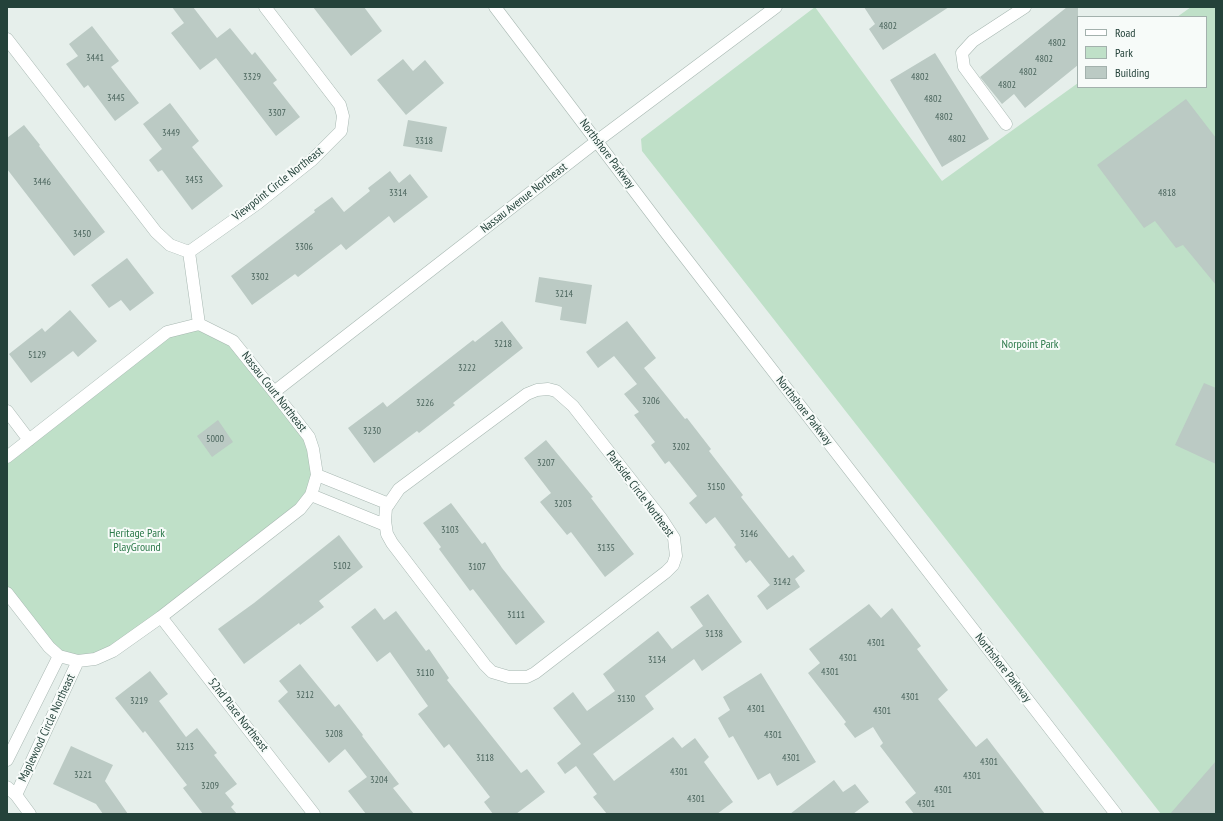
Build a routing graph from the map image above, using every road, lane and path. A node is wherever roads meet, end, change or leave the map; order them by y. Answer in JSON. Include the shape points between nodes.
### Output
{"nodes":[{"id":1,"x":265,"y":7,"type":"edge"},
{"id":2,"x":495,"y":7,"type":"edge"},
{"id":3,"x":776,"y":7,"type":"edge"},
{"id":4,"x":1025,"y":7,"type":"edge"},
{"id":5,"x":7,"y":39,"type":"edge"},
{"id":6,"x":1006,"y":124,"type":"dead end"},
{"id":7,"x":597,"y":141,"type":"junction"},
{"id":8,"x":189,"y":252,"type":"junction"},
{"id":9,"x":199,"y":324,"type":"junction"},
{"id":10,"x":274,"y":392,"type":"junction"},
{"id":11,"x":7,"y":411,"type":"edge"},
{"id":12,"x":29,"y":440,"type":"junction"},
{"id":13,"x":7,"y":457,"type":"edge"},
{"id":14,"x":317,"y":475,"type":"junction"},
{"id":15,"x":311,"y":495,"type":"junction"},
{"id":16,"x":389,"y":504,"type":"junction"},
{"id":17,"x":386,"y":525,"type":"junction"},
{"id":18,"x":7,"y":593,"type":"edge"},
{"id":19,"x":161,"y":617,"type":"junction"},
{"id":20,"x":59,"y":656,"type":"junction"},
{"id":21,"x":78,"y":661,"type":"junction"},
{"id":22,"x":7,"y":760,"type":"edge"},
{"id":23,"x":12,"y":791,"type":"edge"},
{"id":24,"x":30,"y":814,"type":"edge"},
{"id":25,"x":314,"y":814,"type":"edge"},
{"id":26,"x":1116,"y":814,"type":"edge"}],
"edges":[{"from":1,"to":8,"type":"street","name":"Viewpoint Circle Northeast","via":[[340,105],[343,125],[341,131],[312,160],[258,203]]},
{"from":2,"to":7,"type":"street","name":"Northshore Parkway"},
{"from":3,"to":7,"type":"street","name":"Nassau Avenue Northeast"},
{"from":4,"to":6,"type":"street","via":[[973,41],[962,53],[964,67]]},
{"from":5,"to":8,"type":"street","via":[[156,232],[170,245]]},
{"from":7,"to":10,"type":"street","name":"Nassau Avenue Northeast"},
{"from":7,"to":26,"type":"street","name":"Northshore Parkway"},
{"from":8,"to":9,"type":"street"},
{"from":9,"to":10,"type":"street","name":"Nassau Court Northeast","via":[[233,340]]},
{"from":9,"to":12,"type":"street","via":[[167,332]]},
{"from":10,"to":14,"type":"street","name":"Nassau Court Northeast","via":[[309,437]]},
{"from":11,"to":12,"type":"street"},
{"from":12,"to":13,"type":"street"},
{"from":14,"to":15,"type":"street","name":"Nassau Court Northeast"},
{"from":14,"to":16,"type":"street"},
{"from":15,"to":17,"type":"street"},
{"from":15,"to":19,"type":"street","name":"Nassau Court Northeast","via":[[300,509]]},
{"from":16,"to":17,"type":"street","name":"Parkside Circle Northeast","via":[[384,521]]},
{"from":16,"to":17,"type":"street","name":"Parkside Circle Northeast","via":[[399,489],[527,394],[548,389],[556,391],[573,406],[661,518],[674,538],[676,556],[666,572],[535,673],[527,677],[509,677],[492,672],[485,665],[392,543]]},
{"from":18,"to":20,"type":"street"},
{"from":19,"to":21,"type":"street","name":"Nassau Court Northeast","via":[[113,651],[95,659]]},
{"from":19,"to":25,"type":"street","name":"52nd Place Northeast"},
{"from":20,"to":21,"type":"street","name":"Nassau Court Northeast"},
{"from":20,"to":22,"type":"street","name":"Maplewood Circle Northeast"},
{"from":21,"to":23,"type":"street","name":"Maplewood Circle Northeast"},
{"from":23,"to":24,"type":"street","name":"Maplewood Circle Northeast"}]}
